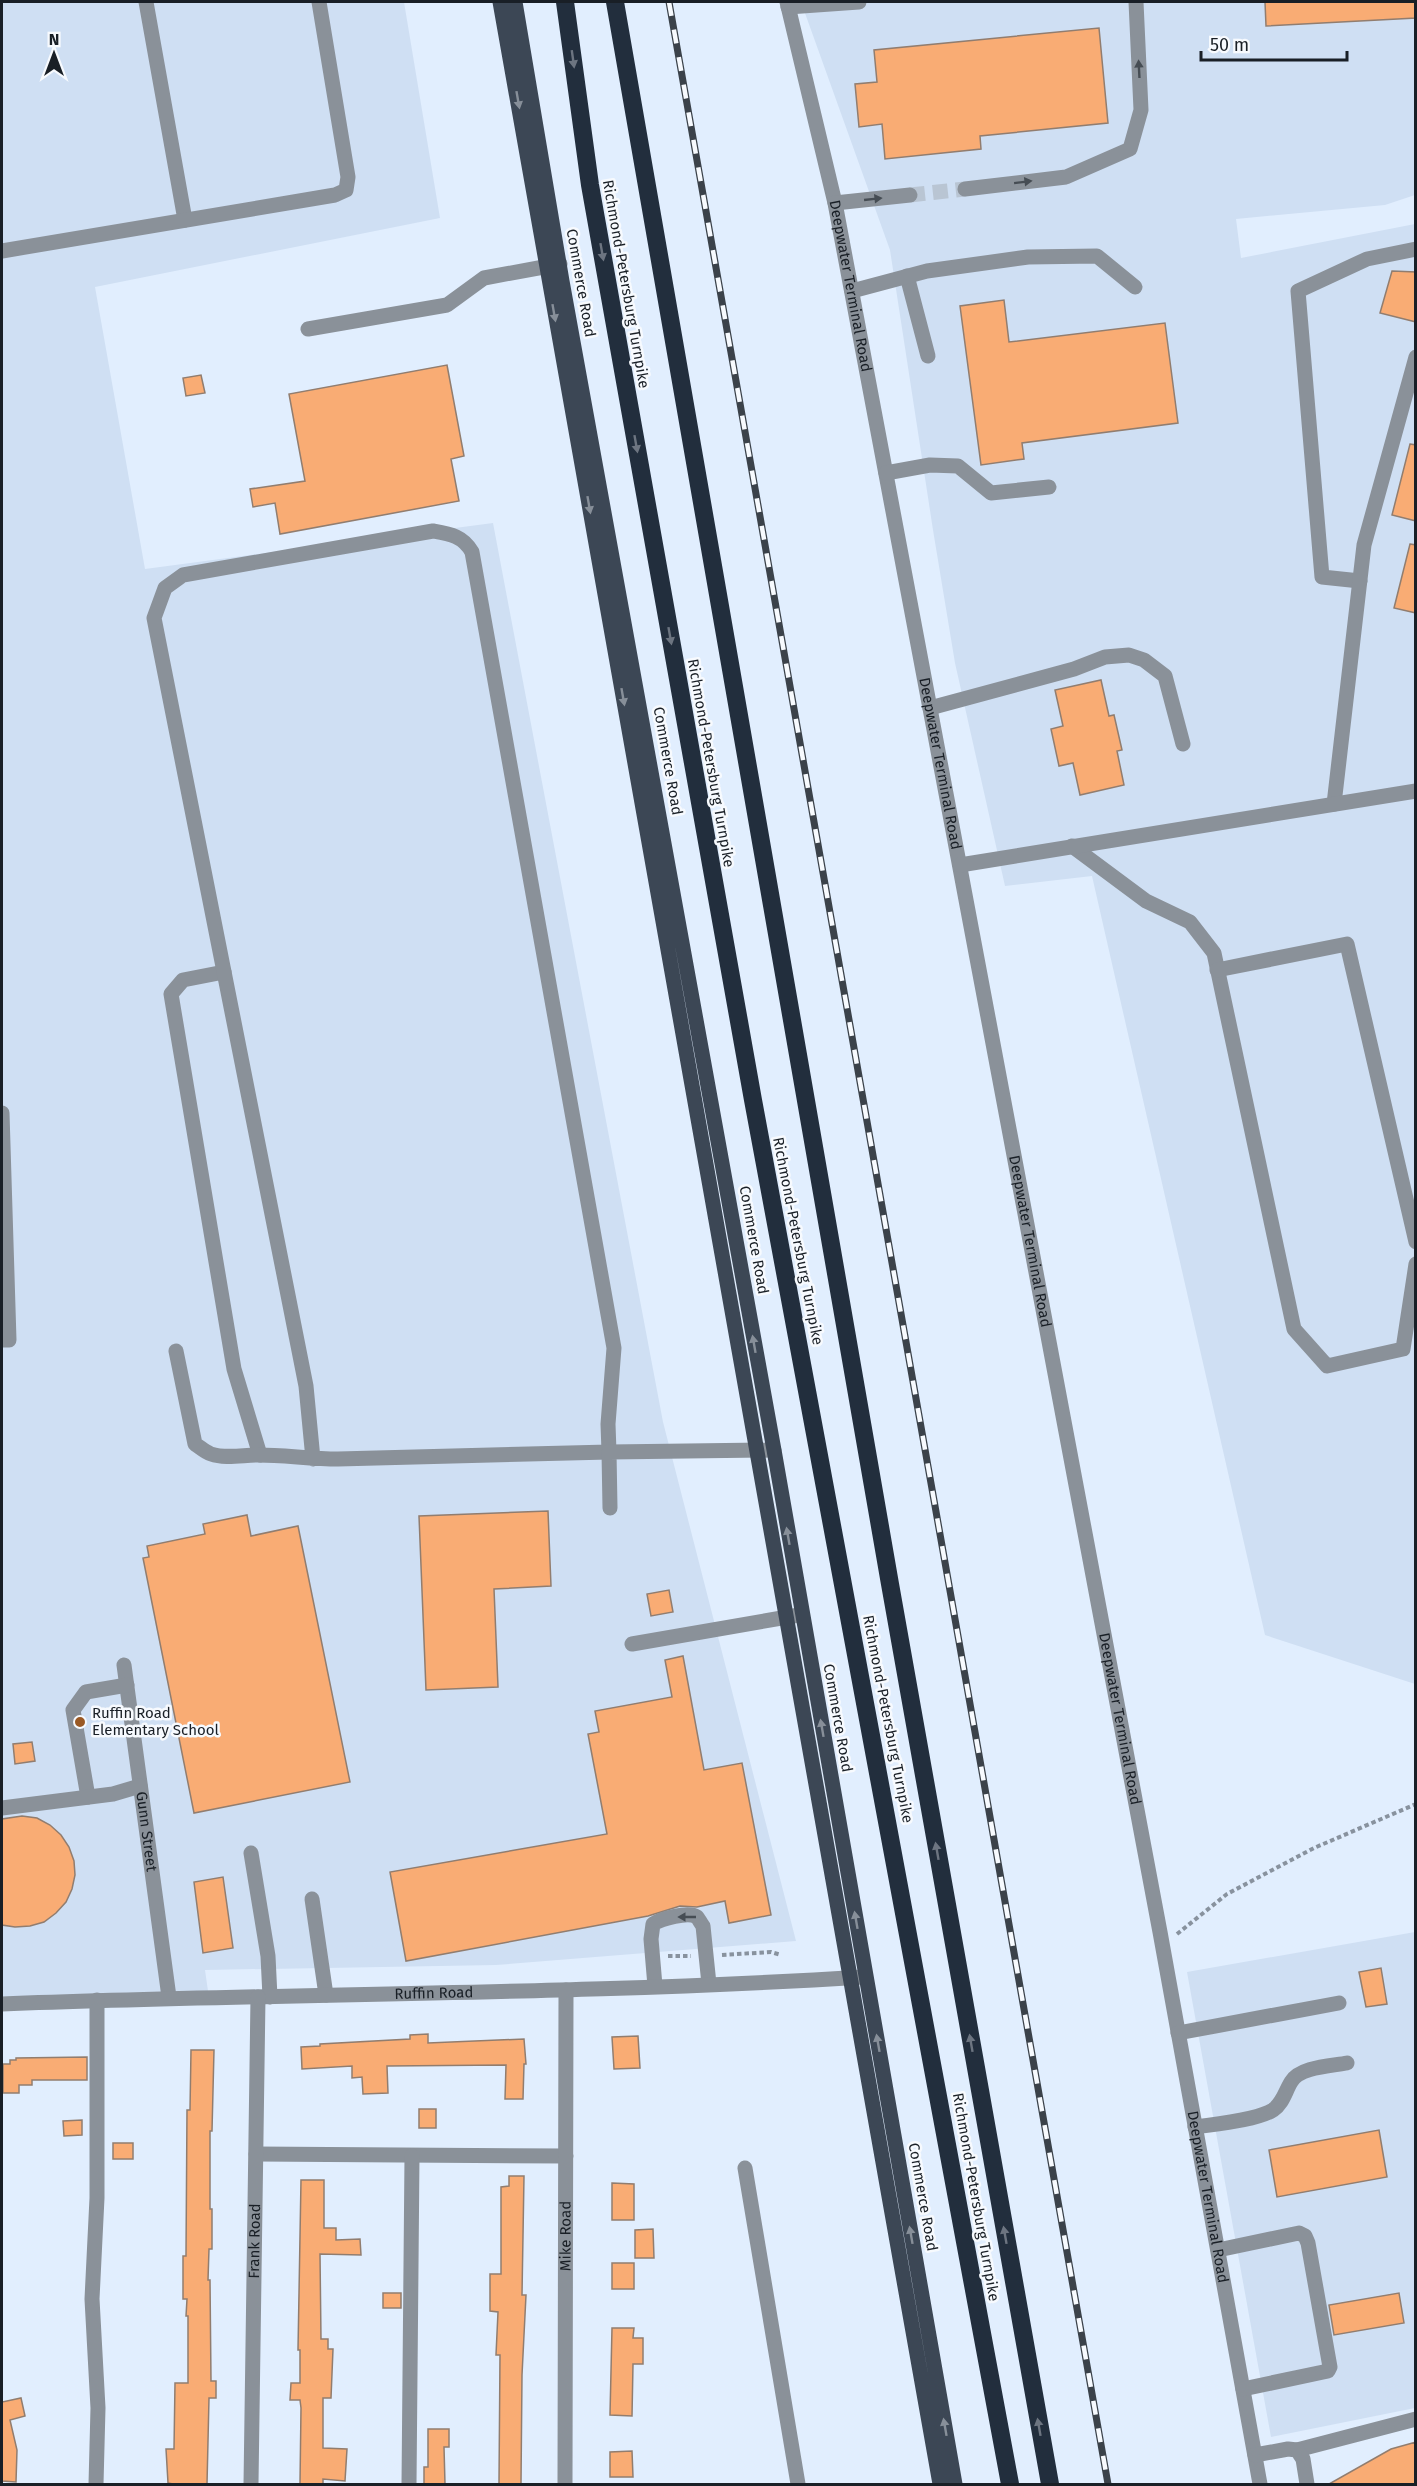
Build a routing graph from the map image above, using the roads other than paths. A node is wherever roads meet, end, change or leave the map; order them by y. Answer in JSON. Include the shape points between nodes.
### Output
{"nodes":[{"id":1,"x":146,"y":2,"type":"edge"},
{"id":2,"x":318,"y":2,"type":"edge"},
{"id":3,"x":500,"y":2,"type":"edge"},
{"id":4,"x":515,"y":2,"type":"edge"},
{"id":5,"x":565,"y":2,"type":"edge"},
{"id":6,"x":615,"y":2,"type":"edge"},
{"id":7,"x":859,"y":2,"type":"edge"},
{"id":8,"x":1136,"y":2,"type":"edge"},
{"id":9,"x":788,"y":4,"type":"edge"},
{"id":10,"x":964,"y":189,"type":"tunnel mouth"},
{"id":11,"x":910,"y":195,"type":"tunnel mouth"},
{"id":12,"x":835,"y":203,"type":"junction"},
{"id":13,"x":185,"y":220,"type":"junction"},
{"id":14,"x":1416,"y":249,"type":"edge"},
{"id":15,"x":2,"y":251,"type":"edge"},
{"id":16,"x":553,"y":266,"type":"junction"},
{"id":17,"x":907,"y":276,"type":"junction"},
{"id":18,"x":1135,"y":287,"type":"dead end"},
{"id":19,"x":852,"y":291,"type":"junction"},
{"id":20,"x":308,"y":329,"type":"dead end"},
{"id":21,"x":928,"y":356,"type":"dead end"},
{"id":22,"x":1416,"y":357,"type":"edge"},
{"id":23,"x":886,"y":473,"type":"junction"},
{"id":24,"x":1049,"y":487,"type":"dead end"},
{"id":25,"x":1360,"y":581,"type":"junction"},
{"id":26,"x":930,"y":708,"type":"junction"},
{"id":27,"x":1182,"y":744,"type":"dead end"},
{"id":28,"x":1416,"y":791,"type":"edge"},
{"id":29,"x":1334,"y":804,"type":"junction"},
{"id":30,"x":1072,"y":846,"type":"junction"},
{"id":31,"x":960,"y":865,"type":"junction"},
{"id":32,"x":1217,"y":970,"type":"junction"},
{"id":33,"x":224,"y":972,"type":"junction"},
{"id":34,"x":2,"y":1113,"type":"edge"},
{"id":35,"x":1416,"y":1242,"type":"edge"},
{"id":36,"x":1416,"y":1264,"type":"edge"},
{"id":37,"x":2,"y":1340,"type":"edge"},
{"id":38,"x":176,"y":1351,"type":"dead end"},
{"id":39,"x":757,"y":1450,"type":"junction"},
{"id":40,"x":774,"y":1450,"type":"junction"},
{"id":41,"x":609,"y":1452,"type":"junction"},
{"id":42,"x":260,"y":1455,"type":"junction"},
{"id":43,"x":313,"y":1459,"type":"junction"},
{"id":44,"x":610,"y":1508,"type":"dead end"},
{"id":45,"x":802,"y":1614,"type":"junction"},
{"id":46,"x":786,"y":1617,"type":"junction"},
{"id":47,"x":632,"y":1644,"type":"dead end"},
{"id":48,"x":124,"y":1665,"type":"dead end"},
{"id":49,"x":127,"y":1685,"type":"junction"},
{"id":50,"x":140,"y":1786,"type":"junction"},
{"id":51,"x":88,"y":1797,"type":"junction"},
{"id":52,"x":2,"y":1808,"type":"edge"},
{"id":53,"x":251,"y":1853,"type":"dead end"},
{"id":54,"x":312,"y":1899,"type":"dead end"},
{"id":55,"x":866,"y":1977,"type":"junction"},
{"id":56,"x":850,"y":1978,"type":"junction"},
{"id":57,"x":709,"y":1984,"type":"junction"},
{"id":58,"x":655,"y":1986,"type":"junction"},
{"id":59,"x":566,"y":1990,"type":"junction"},
{"id":60,"x":326,"y":1995,"type":"junction"},
{"id":61,"x":169,"y":1997,"type":"junction"},
{"id":62,"x":264,"y":1997,"type":"junction"},
{"id":63,"x":97,"y":2000,"type":"junction"},
{"id":64,"x":1339,"y":2002,"type":"dead end"},
{"id":65,"x":2,"y":2004,"type":"edge"},
{"id":66,"x":1178,"y":2033,"type":"junction"},
{"id":67,"x":1347,"y":2063,"type":"dead end"},
{"id":68,"x":1195,"y":2127,"type":"junction"},
{"id":69,"x":256,"y":2154,"type":"junction"},
{"id":70,"x":412,"y":2156,"type":"junction"},
{"id":71,"x":566,"y":2157,"type":"junction"},
{"id":72,"x":745,"y":2168,"type":"dead end"},
{"id":73,"x":1218,"y":2250,"type":"junction"},
{"id":74,"x":1243,"y":2388,"type":"junction"},
{"id":75,"x":1416,"y":2419,"type":"edge"},
{"id":76,"x":1298,"y":2450,"type":"junction"},
{"id":77,"x":1255,"y":2455,"type":"junction"},
{"id":78,"x":96,"y":2484,"type":"edge"},
{"id":79,"x":252,"y":2484,"type":"edge"},
{"id":80,"x":408,"y":2484,"type":"edge"},
{"id":81,"x":565,"y":2484,"type":"edge"},
{"id":82,"x":798,"y":2484,"type":"edge"},
{"id":83,"x":940,"y":2484,"type":"edge"},
{"id":84,"x":955,"y":2484,"type":"edge"},
{"id":85,"x":1010,"y":2484,"type":"edge"},
{"id":86,"x":1050,"y":2484,"type":"edge"},
{"id":87,"x":1260,"y":2484,"type":"edge"},
{"id":88,"x":1307,"y":2484,"type":"edge"}],
"edges":[{"from":1,"to":13,"type":"street"},
{"from":2,"to":13,"type":"street","via":[[348,177],[346,190]]},
{"from":3,"to":16,"type":"main road","name":"Commerce Road","one_way":true},
{"from":4,"to":16,"type":"main road","name":"Commerce Road"},
{"from":5,"to":85,"type":"highway","name":"Richmond-Petersburg Turnpike","one_way":true,"via":[[590,184],[747,1065]]},
{"from":86,"to":6,"type":"highway","name":"Richmond-Petersburg Turnpike","one_way":true},
{"from":7,"to":9,"type":"street"},
{"from":10,"to":8,"type":"street","one_way":true,"via":[[1066,177],[1130,149],[1142,110]]},
{"from":9,"to":12,"type":"street","name":"Deepwater Terminal Road"},
{"from":12,"to":11,"type":"street","one_way":true},
{"from":12,"to":19,"type":"street","name":"Deepwater Terminal Road"},
{"from":13,"to":15,"type":"street"},
{"from":14,"to":25,"type":"street","via":[[1367,259],[1298,291],[1322,577]]},
{"from":16,"to":20,"type":"street","via":[[484,278],[447,305]]},
{"from":16,"to":39,"type":"main road","name":"Commerce Road","one_way":true},
{"from":40,"to":16,"type":"main road","name":"Commerce Road","one_way":true},
{"from":17,"to":18,"type":"street","via":[[1028,257],[1097,256]]},
{"from":17,"to":19,"type":"street"},
{"from":17,"to":21,"type":"street"},
{"from":19,"to":23,"type":"street","name":"Deepwater Terminal Road"},
{"from":22,"to":25,"type":"street","via":[[1364,545]]},
{"from":23,"to":24,"type":"street","via":[[930,465],[958,466],[991,493]]},
{"from":23,"to":26,"type":"street","name":"Deepwater Terminal Road"},
{"from":25,"to":29,"type":"street"},
{"from":26,"to":27,"type":"street","via":[[1074,669],[1104,657],[1129,655],[1165,676]]},
{"from":26,"to":31,"type":"street","name":"Deepwater Terminal Road"},
{"from":28,"to":29,"type":"street"},
{"from":29,"to":30,"type":"street"},
{"from":30,"to":31,"type":"street"},
{"from":30,"to":32,"type":"street","via":[[1146,901],[1190,922],[1214,953]]},
{"from":31,"to":66,"type":"street","name":"Deepwater Terminal Road"},
{"from":32,"to":35,"type":"street","via":[[1347,944]]},
{"from":32,"to":36,"type":"street","via":[[1294,1329],[1327,1366],[1403,1348]]},
{"from":33,"to":41,"type":"street","via":[[154,618],[165,588],[183,575],[433,531],[454,535],[466,542],[472,552],[614,1348]]},
{"from":33,"to":42,"type":"street","via":[[183,980],[171,994],[234,1369]]},
{"from":33,"to":43,"type":"street","via":[[306,1386]]},
{"from":34,"to":37,"type":"street","via":[[9,1340]]},
{"from":38,"to":42,"type":"street","via":[[195,1444],[211,1454]]},
{"from":39,"to":40,"type":"street"},
{"from":39,"to":41,"type":"street"},
{"from":39,"to":46,"type":"main road","name":"Commerce Road"},
{"from":45,"to":40,"type":"main road","name":"Commerce Road","one_way":true},
{"from":41,"to":43,"type":"street"},
{"from":41,"to":44,"type":"street"},
{"from":42,"to":43,"type":"street"},
{"from":45,"to":46,"type":"street"},
{"from":55,"to":45,"type":"main road","name":"Commerce Road","one_way":true},
{"from":46,"to":47,"type":"street"},
{"from":46,"to":56,"type":"main road","name":"Commerce Road"},
{"from":48,"to":49,"type":"street","name":"Gunn Street"},
{"from":49,"to":50,"type":"street","name":"Gunn Street"},
{"from":49,"to":51,"type":"street","via":[[86,1692],[73,1710]]},
{"from":50,"to":51,"type":"street"},
{"from":50,"to":61,"type":"street","name":"Gunn Street"},
{"from":51,"to":52,"type":"street"},
{"from":53,"to":62,"type":"street","name":"Frank Road","via":[[267,1956]]},
{"from":54,"to":60,"type":"street"},
{"from":55,"to":56,"type":"street","name":"Ruffin Road"},
{"from":84,"to":55,"type":"main road","name":"Commerce Road","one_way":true},
{"from":56,"to":57,"type":"street","name":"Ruffin Road"},
{"from":56,"to":83,"type":"main road","name":"Commerce Road"},
{"from":57,"to":58,"type":"street","name":"Ruffin Road"},
{"from":57,"to":58,"type":"street","one_way":true,"via":[[703,1926],[698,1918],[689,1915],[653,1924]]},
{"from":58,"to":59,"type":"street","name":"Ruffin Road"},
{"from":59,"to":60,"type":"street","name":"Ruffin Road"},
{"from":59,"to":71,"type":"street","name":"Mike Road"},
{"from":60,"to":62,"type":"street","name":"Ruffin Road"},
{"from":61,"to":62,"type":"street","name":"Ruffin Road"},
{"from":61,"to":63,"type":"street","name":"Ruffin Road"},
{"from":62,"to":69,"type":"street","name":"Frank Road"},
{"from":63,"to":65,"type":"street","name":"Ruffin Road"},
{"from":63,"to":78,"type":"street","via":[[97,2198],[92,2299],[98,2408]]},
{"from":64,"to":66,"type":"street"},
{"from":66,"to":68,"type":"street","name":"Deepwater Terminal Road"},
{"from":67,"to":68,"type":"street","via":[[1299,2074],[1273,2110]]},
{"from":68,"to":73,"type":"street","name":"Deepwater Terminal Road"},
{"from":69,"to":70,"type":"street"},
{"from":69,"to":79,"type":"street","name":"Frank Road"},
{"from":70,"to":71,"type":"street"},
{"from":70,"to":80,"type":"street"},
{"from":71,"to":81,"type":"street","name":"Mike Road"},
{"from":72,"to":82,"type":"street"},
{"from":73,"to":74,"type":"street","name":"Deepwater Terminal Road"},
{"from":73,"to":74,"type":"street","via":[[1299,2233],[1305,2236],[1310,2255],[1328,2371]]},
{"from":74,"to":77,"type":"street","name":"Deepwater Terminal Road"},
{"from":75,"to":76,"type":"street"},
{"from":76,"to":77,"type":"street"},
{"from":76,"to":88,"type":"street"},
{"from":77,"to":87,"type":"street","name":"Deepwater Terminal Road"}]}
